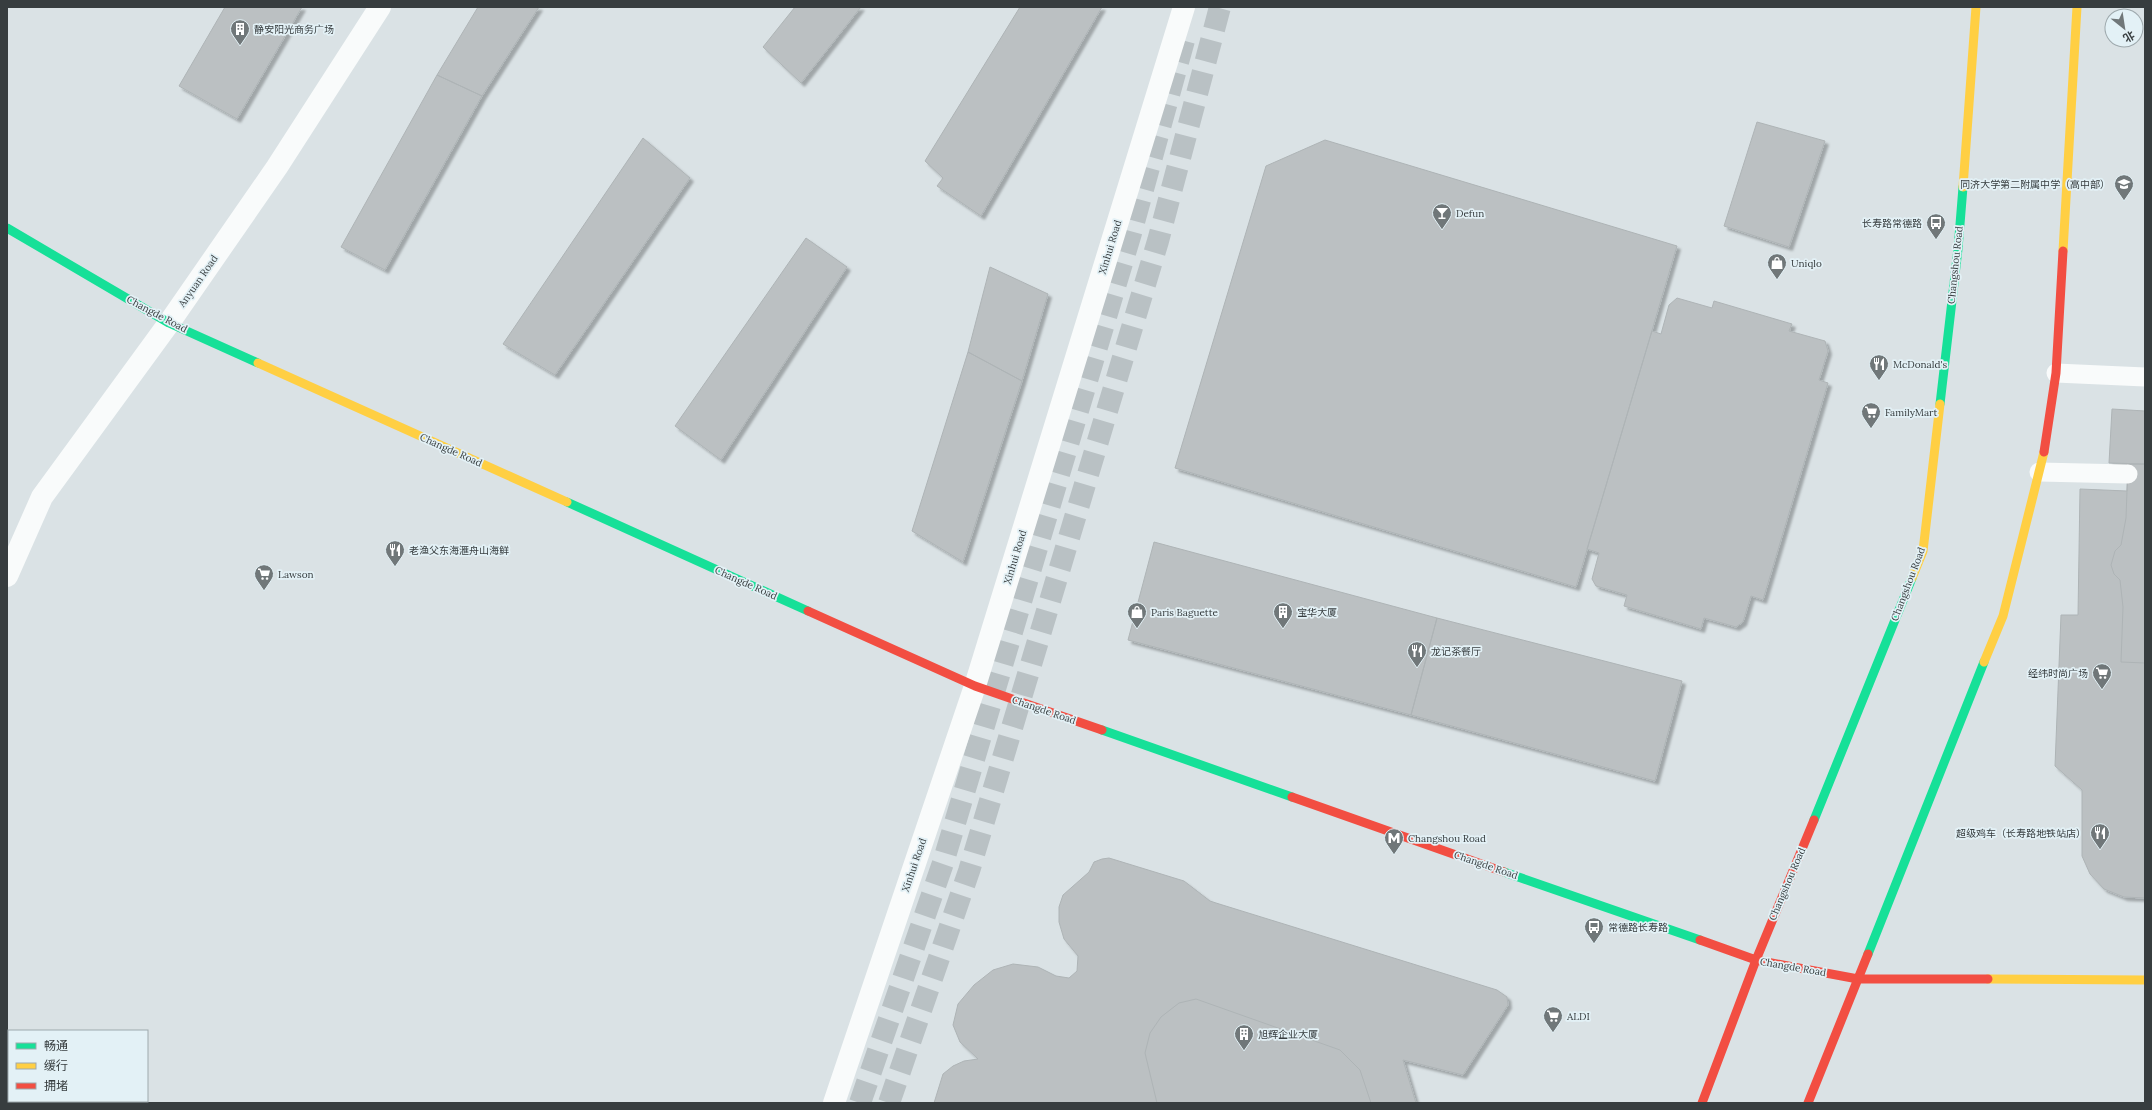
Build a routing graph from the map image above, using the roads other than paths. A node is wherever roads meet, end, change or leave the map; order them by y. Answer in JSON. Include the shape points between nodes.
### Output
{"nodes":[{"id":1,"x":380,"y":7,"type":"edge"},
{"id":2,"x":1184,"y":7,"type":"edge"},
{"id":3,"x":1976,"y":7,"type":"edge"},
{"id":4,"x":2077,"y":7,"type":"edge"},
{"id":5,"x":7,"y":228,"type":"edge"},
{"id":6,"x":169,"y":323,"type":"junction"},
{"id":7,"x":2056,"y":373,"type":"junction"},
{"id":8,"x":2145,"y":377,"type":"edge"},
{"id":9,"x":2039,"y":472,"type":"junction"},
{"id":10,"x":2128,"y":474,"type":"dead end"},
{"id":11,"x":7,"y":576,"type":"edge"},
{"id":12,"x":975,"y":686,"type":"junction"},
{"id":13,"x":1756,"y":960,"type":"junction"},
{"id":14,"x":1858,"y":979,"type":"junction"},
{"id":15,"x":2145,"y":980,"type":"edge"},
{"id":16,"x":834,"y":1103,"type":"edge"},
{"id":17,"x":1702,"y":1103,"type":"edge"},
{"id":18,"x":1808,"y":1103,"type":"edge"}],
"edges":[{"from":1,"to":6,"type":"street","name":"Anyuan Road","via":[[277,167]]},
{"from":2,"to":12,"type":"street","name":"Xinhui Road"},
{"from":3,"to":13,"type":"main road","name":"Changshou Road","via":[[1958,249],[1923,551]]},
{"from":4,"to":7,"type":"main road"},
{"from":5,"to":6,"type":"main road","name":"Changde Road"},
{"from":6,"to":11,"type":"street","name":"Anyuan Road","via":[[42,497]]},
{"from":6,"to":12,"type":"main road","name":"Changde Road"},
{"from":7,"to":8,"type":"lane"},
{"from":7,"to":9,"type":"main road","via":[[2048,438]]},
{"from":9,"to":10,"type":"lane"},
{"from":9,"to":14,"type":"main road","via":[[2003,616]]},
{"from":12,"to":13,"type":"main road","name":"Changde Road"},
{"from":12,"to":16,"type":"street","name":"Xinhui Road"},
{"from":13,"to":14,"type":"main road","name":"Changde Road"},
{"from":13,"to":17,"type":"main road","name":"Changshou Road"},
{"from":14,"to":15,"type":"main road","name":"Changde Road"},
{"from":14,"to":18,"type":"main road"}]}
